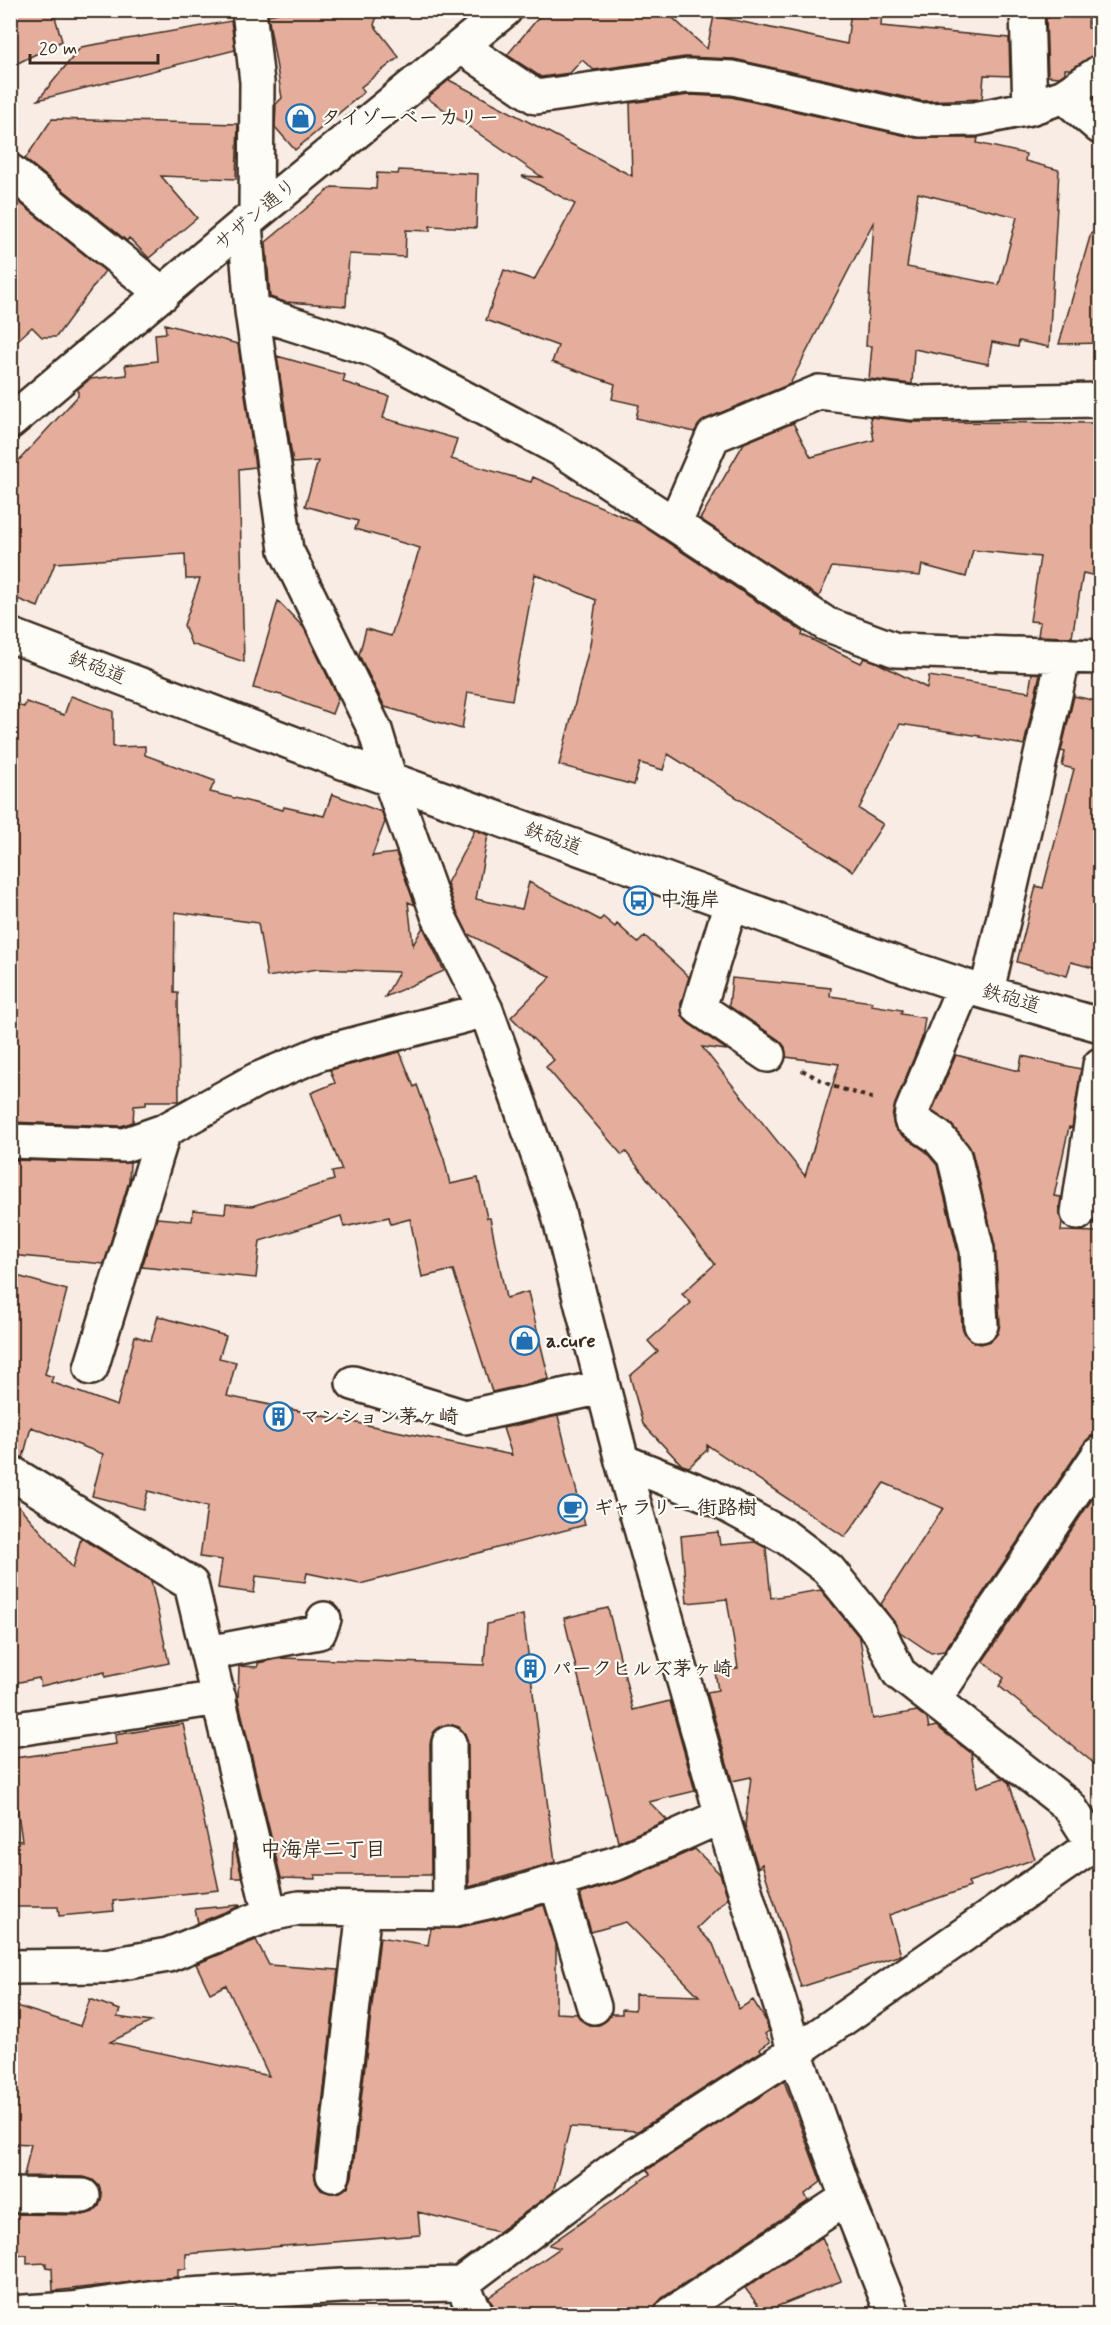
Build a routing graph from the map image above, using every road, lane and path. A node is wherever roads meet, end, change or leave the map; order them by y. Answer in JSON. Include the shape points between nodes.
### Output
{"nodes":[{"id":1,"x":249,"y":10,"type":"edge"},
{"id":2,"x":505,"y":10,"type":"edge"},
{"id":3,"x":1027,"y":10,"type":"edge"},
{"id":4,"x":462,"y":47,"type":"junction"},
{"id":5,"x":1101,"y":72,"type":"edge"},
{"id":6,"x":1064,"y":96,"type":"junction"},
{"id":7,"x":1030,"y":108,"type":"junction"},
{"id":8,"x":1101,"y":127,"type":"edge"},
{"id":9,"x":10,"y":171,"type":"edge"},
{"id":10,"x":250,"y":219,"type":"junction"},
{"id":11,"x":163,"y":294,"type":"junction"},
{"id":12,"x":252,"y":311,"type":"junction"},
{"id":13,"x":1101,"y":400,"type":"edge"},
{"id":14,"x":10,"y":422,"type":"edge"},
{"id":15,"x":675,"y":523,"type":"junction"},
{"id":16,"x":14,"y":646,"type":"edge"},
{"id":17,"x":1064,"y":655,"type":"junction"},
{"id":18,"x":1101,"y":657,"type":"edge"},
{"id":19,"x":390,"y":780,"type":"junction"},
{"id":20,"x":731,"y":903,"type":"junction"},
{"id":21,"x":975,"y":989,"type":"junction"},
{"id":22,"x":486,"y":1010,"type":"junction"},
{"id":23,"x":1101,"y":1025,"type":"edge"},
{"id":24,"x":768,"y":1056,"type":"joint"},
{"id":25,"x":1101,"y":1065,"type":"edge"},
{"id":26,"x":912,"y":1111,"type":"junction"},
{"id":27,"x":164,"y":1131,"type":"junction"},
{"id":28,"x":10,"y":1141,"type":"edge"},
{"id":29,"x":1078,"y":1213,"type":"dead end"},
{"id":30,"x":981,"y":1325,"type":"dead end"},
{"id":31,"x":92,"y":1368,"type":"dead end"},
{"id":32,"x":353,"y":1383,"type":"dead end"},
{"id":33,"x":603,"y":1387,"type":"junction"},
{"id":34,"x":1101,"y":1453,"type":"edge"},
{"id":35,"x":622,"y":1461,"type":"junction"},
{"id":36,"x":10,"y":1472,"type":"edge"},
{"id":37,"x":324,"y":1619,"type":"dead end"},
{"id":38,"x":208,"y":1653,"type":"junction"},
{"id":39,"x":219,"y":1698,"type":"junction"},
{"id":40,"x":934,"y":1700,"type":"junction"},
{"id":41,"x":10,"y":1730,"type":"edge"},
{"id":42,"x":449,"y":1743,"type":"dead end"},
{"id":43,"x":722,"y":1816,"type":"junction"},
{"id":44,"x":1097,"y":1842,"type":"edge"},
{"id":45,"x":556,"y":1881,"type":"junction"},
{"id":46,"x":364,"y":1910,"type":"junction"},
{"id":47,"x":450,"y":1910,"type":"junction"},
{"id":48,"x":270,"y":1914,"type":"junction"},
{"id":49,"x":10,"y":1967,"type":"edge"},
{"id":50,"x":594,"y":2007,"type":"dead end"},
{"id":51,"x":795,"y":2052,"type":"junction"},
{"id":52,"x":333,"y":2175,"type":"dead end"},
{"id":53,"x":10,"y":2195,"type":"edge"},
{"id":54,"x":82,"y":2196,"type":"dead end"},
{"id":55,"x":848,"y":2198,"type":"junction"},
{"id":56,"x":461,"y":2284,"type":"junction"},
{"id":57,"x":343,"y":2300,"type":"edge"},
{"id":58,"x":10,"y":2313,"type":"edge"},
{"id":59,"x":477,"y":2314,"type":"edge"},
{"id":60,"x":672,"y":2314,"type":"edge"},
{"id":61,"x":892,"y":2314,"type":"edge"}],
"edges":[{"from":1,"to":10,"type":"street","via":[[257,82]]},
{"from":2,"to":4,"type":"street","name":"サザン通り"},
{"from":3,"to":7,"type":"street"},
{"from":4,"to":7,"type":"street","via":[[536,97],[688,76],[733,78],[920,120],[975,119]]},
{"from":4,"to":10,"type":"street","name":"サザン通り"},
{"from":5,"to":6,"type":"street"},
{"from":6,"to":7,"type":"street"},
{"from":6,"to":8,"type":"street"},
{"from":9,"to":11,"type":"street"},
{"from":10,"to":11,"type":"street","name":"サザン通り"},
{"from":10,"to":12,"type":"street"},
{"from":11,"to":14,"type":"street","name":"サザン通り"},
{"from":12,"to":15,"type":"street","via":[[374,350],[560,448]]},
{"from":12,"to":19,"type":"street","via":[[286,550],[375,730]]},
{"from":13,"to":15,"type":"street","via":[[912,403],[819,392],[713,436]]},
{"from":15,"to":17,"type":"street","via":[[826,624],[896,650]]},
{"from":16,"to":19,"type":"street","name":"鉄砲道"},
{"from":17,"to":18,"type":"street"},
{"from":17,"to":21,"type":"street"},
{"from":19,"to":20,"type":"street","name":"鉄砲道"},
{"from":19,"to":22,"type":"street","via":[[438,915]]},
{"from":20,"to":21,"type":"street","name":"鉄砲道"},
{"from":20,"to":24,"type":"street","via":[[699,1008]]},
{"from":21,"to":23,"type":"street","name":"鉄砲道"},
{"from":21,"to":26,"type":"street"},
{"from":22,"to":27,"type":"street","via":[[321,1053],[256,1080]]},
{"from":22,"to":33,"type":"street","via":[[557,1208]]},
{"from":24,"to":26,"type":"path","via":[[832,1086]]},
{"from":25,"to":29,"type":"street"},
{"from":26,"to":30,"type":"street","via":[[911,1119],[938,1137],[954,1156],[977,1250]]},
{"from":27,"to":28,"type":"street","via":[[124,1145]]},
{"from":27,"to":31,"type":"street"},
{"from":32,"to":33,"type":"street","via":[[465,1417]]},
{"from":33,"to":35,"type":"street"},
{"from":34,"to":40,"type":"street"},
{"from":35,"to":40,"type":"street","via":[[710,1496],[786,1537],[828,1569],[880,1633],[899,1673]]},
{"from":35,"to":43,"type":"street"},
{"from":36,"to":38,"type":"street","via":[[191,1584]]},
{"from":37,"to":38,"type":"street","via":[[319,1632]]},
{"from":38,"to":39,"type":"street"},
{"from":39,"to":41,"type":"street"},
{"from":39,"to":48,"type":"street"},
{"from":40,"to":44,"type":"street","via":[[1069,1806]]},
{"from":42,"to":47,"type":"street"},
{"from":43,"to":45,"type":"street","via":[[617,1863]]},
{"from":43,"to":51,"type":"street"},
{"from":44,"to":51,"type":"street"},
{"from":45,"to":47,"type":"street"},
{"from":45,"to":50,"type":"street"},
{"from":46,"to":47,"type":"street"},
{"from":46,"to":48,"type":"street","via":[[299,1908]]},
{"from":46,"to":52,"type":"street"},
{"from":48,"to":49,"type":"street","via":[[168,1955],[105,1966]]},
{"from":51,"to":55,"type":"street"},
{"from":51,"to":56,"type":"street","via":[[617,2167]]},
{"from":53,"to":54,"type":"street"},
{"from":55,"to":60,"type":"street"},
{"from":55,"to":61,"type":"street"},
{"from":56,"to":57,"type":"street"},
{"from":56,"to":59,"type":"street"},
{"from":57,"to":58,"type":"street","via":[[155,2297]]}]}
